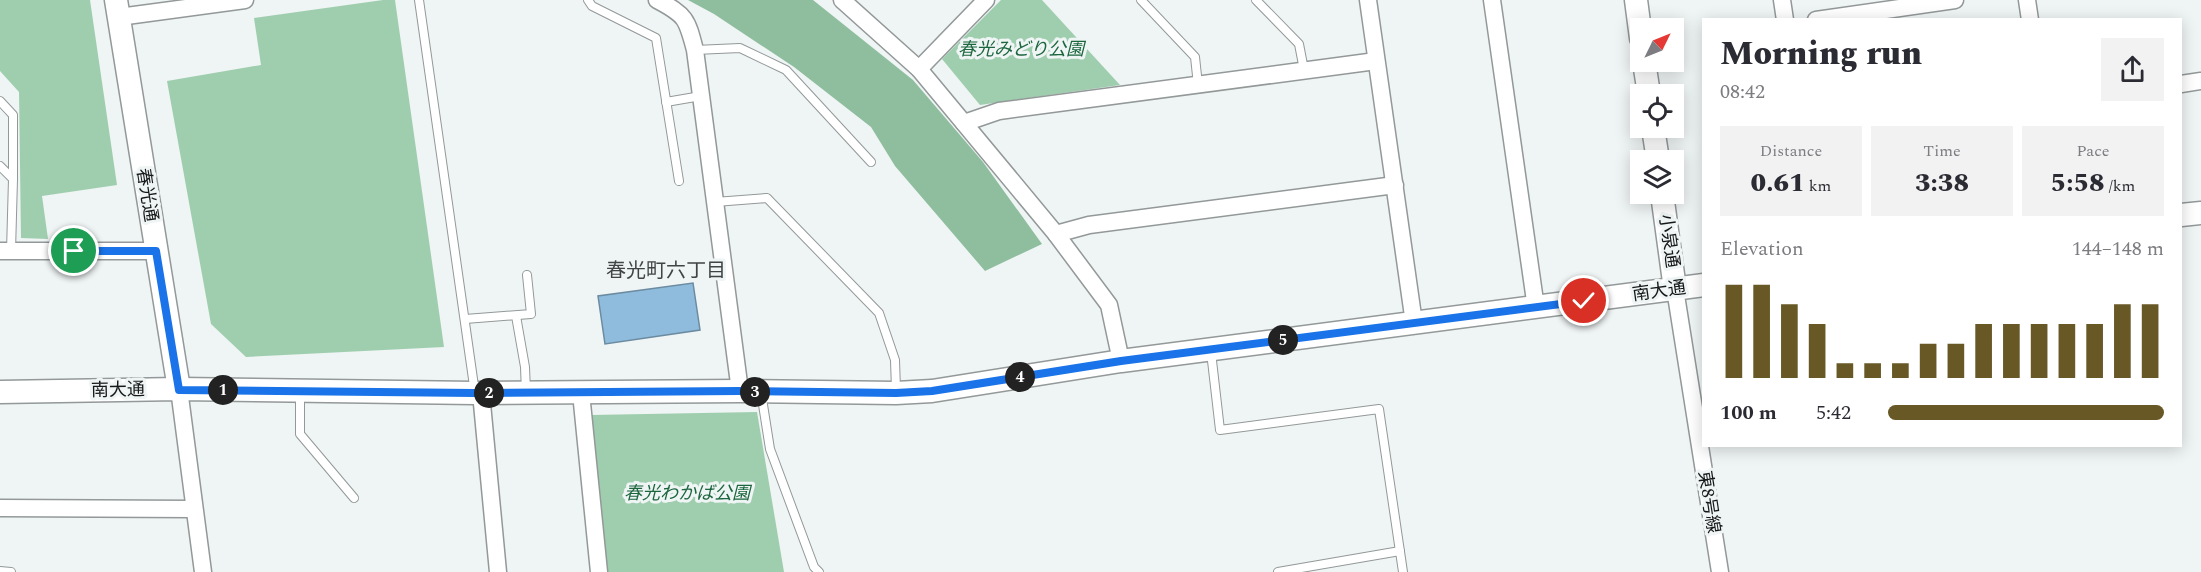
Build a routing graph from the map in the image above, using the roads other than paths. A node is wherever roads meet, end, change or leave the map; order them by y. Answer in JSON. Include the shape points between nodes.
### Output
{"nodes":[{"id":1,"x":245,"y":0,"type":"edge"},
{"id":2,"x":419,"y":0,"type":"edge"},
{"id":3,"x":588,"y":0,"type":"edge"},
{"id":4,"x":657,"y":0,"type":"edge"},
{"id":5,"x":842,"y":0,"type":"edge"},
{"id":6,"x":986,"y":0,"type":"edge"},
{"id":7,"x":1141,"y":0,"type":"edge"},
{"id":8,"x":1256,"y":0,"type":"edge"},
{"id":9,"x":1368,"y":0,"type":"edge"},
{"id":10,"x":1492,"y":0,"type":"edge"},
{"id":11,"x":1636,"y":0,"type":"edge"},
{"id":12,"x":1782,"y":0,"type":"edge"},
{"id":13,"x":1955,"y":0,"type":"edge"},
{"id":14,"x":2027,"y":0,"type":"edge"},
{"id":15,"x":171,"y":5,"type":"edge"},
{"id":16,"x":117,"y":8,"type":"edge"},
{"id":17,"x":1638,"y":18,"type":"edge"},
{"id":18,"x":1785,"y":18,"type":"edge"},
{"id":19,"x":1830,"y":18,"type":"edge"},
{"id":20,"x":2030,"y":18,"type":"edge"},
{"id":21,"x":695,"y":50,"type":"junction"},
{"id":22,"x":1376,"y":61,"type":"junction"},
{"id":23,"x":919,"y":69,"type":"junction"},
{"id":24,"x":1304,"y":70,"type":"junction"},
{"id":25,"x":2201,"y":81,"type":"edge"},
{"id":26,"x":2182,"y":84,"type":"edge"},
{"id":27,"x":1198,"y":85,"type":"junction"},
{"id":28,"x":701,"y":96,"type":"junction"},
{"id":29,"x":0,"y":102,"type":"edge"},
{"id":30,"x":666,"y":102,"type":"junction"},
{"id":31,"x":964,"y":123,"type":"junction"},
{"id":32,"x":871,"y":162,"type":"dead end"},
{"id":33,"x":0,"y":166,"type":"edge"},
{"id":34,"x":13,"y":179,"type":"junction"},
{"id":35,"x":679,"y":181,"type":"dead end"},
{"id":36,"x":1395,"y":185,"type":"junction"},
{"id":37,"x":714,"y":202,"type":"junction"},
{"id":38,"x":1663,"y":204,"type":"edge"},
{"id":39,"x":2201,"y":213,"type":"edge"},
{"id":40,"x":2182,"y":215,"type":"edge"},
{"id":41,"x":1056,"y":234,"type":"junction"},
{"id":42,"x":6,"y":250,"type":"edge"},
{"id":43,"x":156,"y":251,"type":"junction"},
{"id":44,"x":527,"y":275,"type":"dead end"},
{"id":45,"x":1702,"y":285,"type":"edge"},
{"id":46,"x":1675,"y":289,"type":"junction"},
{"id":47,"x":1536,"y":308,"type":"junction"},
{"id":48,"x":516,"y":316,"type":"junction"},
{"id":49,"x":465,"y":319,"type":"junction"},
{"id":50,"x":1414,"y":323,"type":"junction"},
{"id":51,"x":1211,"y":349,"type":"junction"},
{"id":52,"x":1121,"y":361,"type":"junction"},
{"id":53,"x":179,"y":390,"type":"junction"},
{"id":54,"x":300,"y":390,"type":"junction"},
{"id":55,"x":0,"y":392,"type":"edge"},
{"id":56,"x":751,"y":392,"type":"junction"},
{"id":57,"x":478,"y":393,"type":"junction"},
{"id":58,"x":526,"y":393,"type":"junction"},
{"id":59,"x":581,"y":393,"type":"junction"},
{"id":60,"x":896,"y":393,"type":"junction"},
{"id":61,"x":354,"y":498,"type":"dead end"},
{"id":62,"x":0,"y":508,"type":"edge"},
{"id":63,"x":194,"y":509,"type":"junction"},
{"id":64,"x":1400,"y":552,"type":"junction"},
{"id":65,"x":0,"y":571,"type":"edge"},
{"id":66,"x":11,"y":572,"type":"edge"},
{"id":67,"x":202,"y":572,"type":"edge"},
{"id":68,"x":498,"y":572,"type":"edge"},
{"id":69,"x":599,"y":572,"type":"edge"},
{"id":70,"x":819,"y":572,"type":"edge"},
{"id":71,"x":1278,"y":572,"type":"edge"},
{"id":72,"x":1403,"y":572,"type":"edge"},
{"id":73,"x":1720,"y":572,"type":"edge"}],
"edges":[{"from":1,"to":15,"type":"street"},
{"from":2,"to":49,"type":"lane"},
{"from":3,"to":30,"type":"lane","via":[[592,6],[656,38]]},
{"from":4,"to":21,"type":"street","via":[[678,11],[689,26]]},
{"from":5,"to":23,"type":"street"},
{"from":6,"to":23,"type":"street"},
{"from":7,"to":27,"type":"lane","via":[[1195,57]]},
{"from":8,"to":24,"type":"lane","via":[[1299,44]]},
{"from":9,"to":22,"type":"street"},
{"from":10,"to":47,"type":"street"},
{"from":11,"to":17,"type":"street"},
{"from":12,"to":18,"type":"street"},
{"from":13,"to":19,"type":"street"},
{"from":14,"to":20,"type":"street"},
{"from":15,"to":16,"type":"street"},
{"from":16,"to":43,"type":"street","name":"春光通"},
{"from":21,"to":28,"type":"street"},
{"from":21,"to":32,"type":"lane","via":[[740,48],[786,70]]},
{"from":22,"to":24,"type":"street"},
{"from":22,"to":36,"type":"street"},
{"from":23,"to":31,"type":"street"},
{"from":24,"to":27,"type":"street"},
{"from":25,"to":26,"type":"street"},
{"from":27,"to":31,"type":"street","via":[[999,111]]},
{"from":28,"to":30,"type":"lane"},
{"from":28,"to":37,"type":"street"},
{"from":29,"to":34,"type":"lane","via":[[13,115]]},
{"from":30,"to":35,"type":"lane"},
{"from":31,"to":41,"type":"street"},
{"from":33,"to":34,"type":"lane"},
{"from":34,"to":42,"type":"lane"},
{"from":36,"to":41,"type":"street","via":[[1089,225]]},
{"from":36,"to":50,"type":"street"},
{"from":37,"to":56,"type":"street"},
{"from":37,"to":60,"type":"lane","via":[[767,198],[879,313],[895,360]]},
{"from":38,"to":46,"type":"street","name":"小泉通"},
{"from":39,"to":40,"type":"street"},
{"from":41,"to":52,"type":"street","via":[[1109,305]]},
{"from":42,"to":43,"type":"street"},
{"from":43,"to":53,"type":"street","name":"春光通"},
{"from":44,"to":48,"type":"lane","via":[[531,314]]},
{"from":45,"to":46,"type":"street","name":"南大通"},
{"from":46,"to":47,"type":"street","name":"南大通"},
{"from":46,"to":73,"type":"street","name":"東8号線"},
{"from":47,"to":50,"type":"street","name":"南大通"},
{"from":48,"to":49,"type":"lane"},
{"from":48,"to":58,"type":"lane"},
{"from":49,"to":57,"type":"lane"},
{"from":50,"to":51,"type":"street","name":"南大通"},
{"from":51,"to":52,"type":"street","name":"南大通"},
{"from":51,"to":64,"type":"lane","via":[[1220,430],[1379,408]]},
{"from":52,"to":60,"type":"street","name":"南大通","via":[[932,391]]},
{"from":53,"to":54,"type":"street","name":"南大通"},
{"from":53,"to":55,"type":"street","name":"南大通"},
{"from":53,"to":63,"type":"street"},
{"from":54,"to":57,"type":"street","name":"南大通"},
{"from":54,"to":61,"type":"lane","via":[[300,434]]},
{"from":56,"to":59,"type":"street","name":"南大通"},
{"from":56,"to":60,"type":"street","name":"南大通"},
{"from":56,"to":70,"type":"lane"},
{"from":57,"to":58,"type":"street","name":"南大通"},
{"from":57,"to":68,"type":"street"},
{"from":58,"to":59,"type":"street","name":"南大通"},
{"from":59,"to":69,"type":"street"},
{"from":62,"to":63,"type":"street"},
{"from":63,"to":67,"type":"street"},
{"from":64,"to":71,"type":"lane"},
{"from":64,"to":72,"type":"lane"},
{"from":65,"to":66,"type":"lane"}]}
